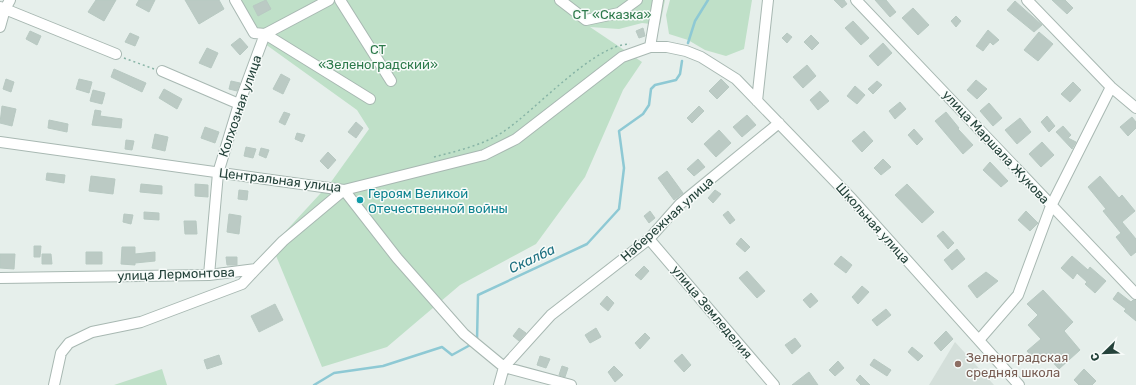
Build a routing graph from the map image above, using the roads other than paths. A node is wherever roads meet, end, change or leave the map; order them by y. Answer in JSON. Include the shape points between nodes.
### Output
{"nodes":[{"id":1,"x":10,"y":0,"type":"edge"},
{"id":2,"x":235,"y":0,"type":"edge"},
{"id":3,"x":329,"y":0,"type":"edge"},
{"id":4,"x":340,"y":0,"type":"edge"},
{"id":5,"x":560,"y":0,"type":"edge"},
{"id":6,"x":637,"y":0,"type":"edge"},
{"id":7,"x":658,"y":0,"type":"edge"},
{"id":8,"x":768,"y":0,"type":"edge"},
{"id":9,"x":856,"y":0,"type":"edge"},
{"id":10,"x":1027,"y":0,"type":"edge"},
{"id":11,"x":3,"y":8,"type":"edge"},
{"id":12,"x":0,"y":27,"type":"edge"},
{"id":13,"x":265,"y":34,"type":"junction"},
{"id":14,"x":650,"y":46,"type":"junction"},
{"id":15,"x":116,"y":54,"type":"road end"},
{"id":16,"x":162,"y":71,"type":"road end"},
{"id":17,"x":391,"y":81,"type":"dead end"},
{"id":18,"x":1111,"y":86,"type":"junction"},
{"id":19,"x":370,"y":99,"type":"dead end"},
{"id":20,"x":757,"y":101,"type":"junction"},
{"id":21,"x":239,"y":104,"type":"junction"},
{"id":22,"x":1136,"y":108,"type":"edge"},
{"id":23,"x":780,"y":123,"type":"junction"},
{"id":24,"x":0,"y":142,"type":"edge"},
{"id":25,"x":218,"y":173,"type":"junction"},
{"id":26,"x":344,"y":190,"type":"junction"},
{"id":27,"x":1051,"y":206,"type":"junction"},
{"id":28,"x":649,"y":239,"type":"junction"},
{"id":29,"x":256,"y":269,"type":"junction"},
{"id":30,"x":209,"y":275,"type":"junction"},
{"id":31,"x":0,"y":278,"type":"edge"},
{"id":32,"x":1136,"y":294,"type":"edge"},
{"id":33,"x":979,"y":340,"type":"junction"},
{"id":34,"x":504,"y":367,"type":"junction"},
{"id":35,"x":54,"y":385,"type":"edge"},
{"id":36,"x":498,"y":385,"type":"edge"},
{"id":37,"x":571,"y":385,"type":"edge"},
{"id":38,"x":774,"y":385,"type":"edge"},
{"id":39,"x":1019,"y":385,"type":"edge"}],
"edges":[{"from":1,"to":11,"type":"street"},
{"from":2,"to":13,"type":"street","via":[[254,33]]},
{"from":3,"to":13,"type":"street"},
{"from":4,"to":17,"type":"street"},
{"from":5,"to":6,"type":"street","via":[[586,20],[619,13]]},
{"from":7,"to":14,"type":"street"},
{"from":8,"to":20,"type":"street"},
{"from":9,"to":27,"type":"street","name":"улица Маршала Жукова"},
{"from":10,"to":18,"type":"street"},
{"from":11,"to":12,"type":"street"},
{"from":11,"to":15,"type":"street"},
{"from":13,"to":19,"type":"street"},
{"from":13,"to":21,"type":"street","name":"Колхозная улица"},
{"from":14,"to":20,"type":"street","name":"Школьная улица","via":[[668,47],[701,57],[736,79]]},
{"from":14,"to":26,"type":"street","name":"Центральная улица","via":[[622,57],[516,139],[484,155]]},
{"from":16,"to":21,"type":"street"},
{"from":18,"to":22,"type":"street"},
{"from":18,"to":27,"type":"street"},
{"from":20,"to":23,"type":"street","name":"Школьная улица"},
{"from":21,"to":25,"type":"street","name":"Колхозная улица"},
{"from":23,"to":28,"type":"street","name":"Набережная улица","via":[[680,204]]},
{"from":23,"to":33,"type":"street","name":"Школьная улица"},
{"from":24,"to":25,"type":"street","name":"Центральная улица"},
{"from":25,"to":26,"type":"street","name":"Центральная улица"},
{"from":25,"to":30,"type":"street","name":"Колхозная улица"},
{"from":26,"to":29,"type":"street","via":[[283,241]]},
{"from":26,"to":34,"type":"street","via":[[397,258],[464,334]]},
{"from":27,"to":32,"type":"street","name":"улица Маршала Жукова"},
{"from":27,"to":33,"type":"street","via":[[1018,295]]},
{"from":28,"to":34,"type":"street","name":"Набережная улица","via":[[551,315]]},
{"from":28,"to":38,"type":"street","name":"улица Земледелия"},
{"from":29,"to":30,"type":"street","name":"улица Лермонтова"},
{"from":29,"to":35,"type":"street","via":[[242,284],[141,322],[92,332],[70,343],[61,353]]},
{"from":30,"to":31,"type":"street","name":"улица Лермонтова"},
{"from":33,"to":39,"type":"street","name":"Школьная улица"},
{"from":34,"to":36,"type":"street"},
{"from":34,"to":37,"type":"street"}]}
